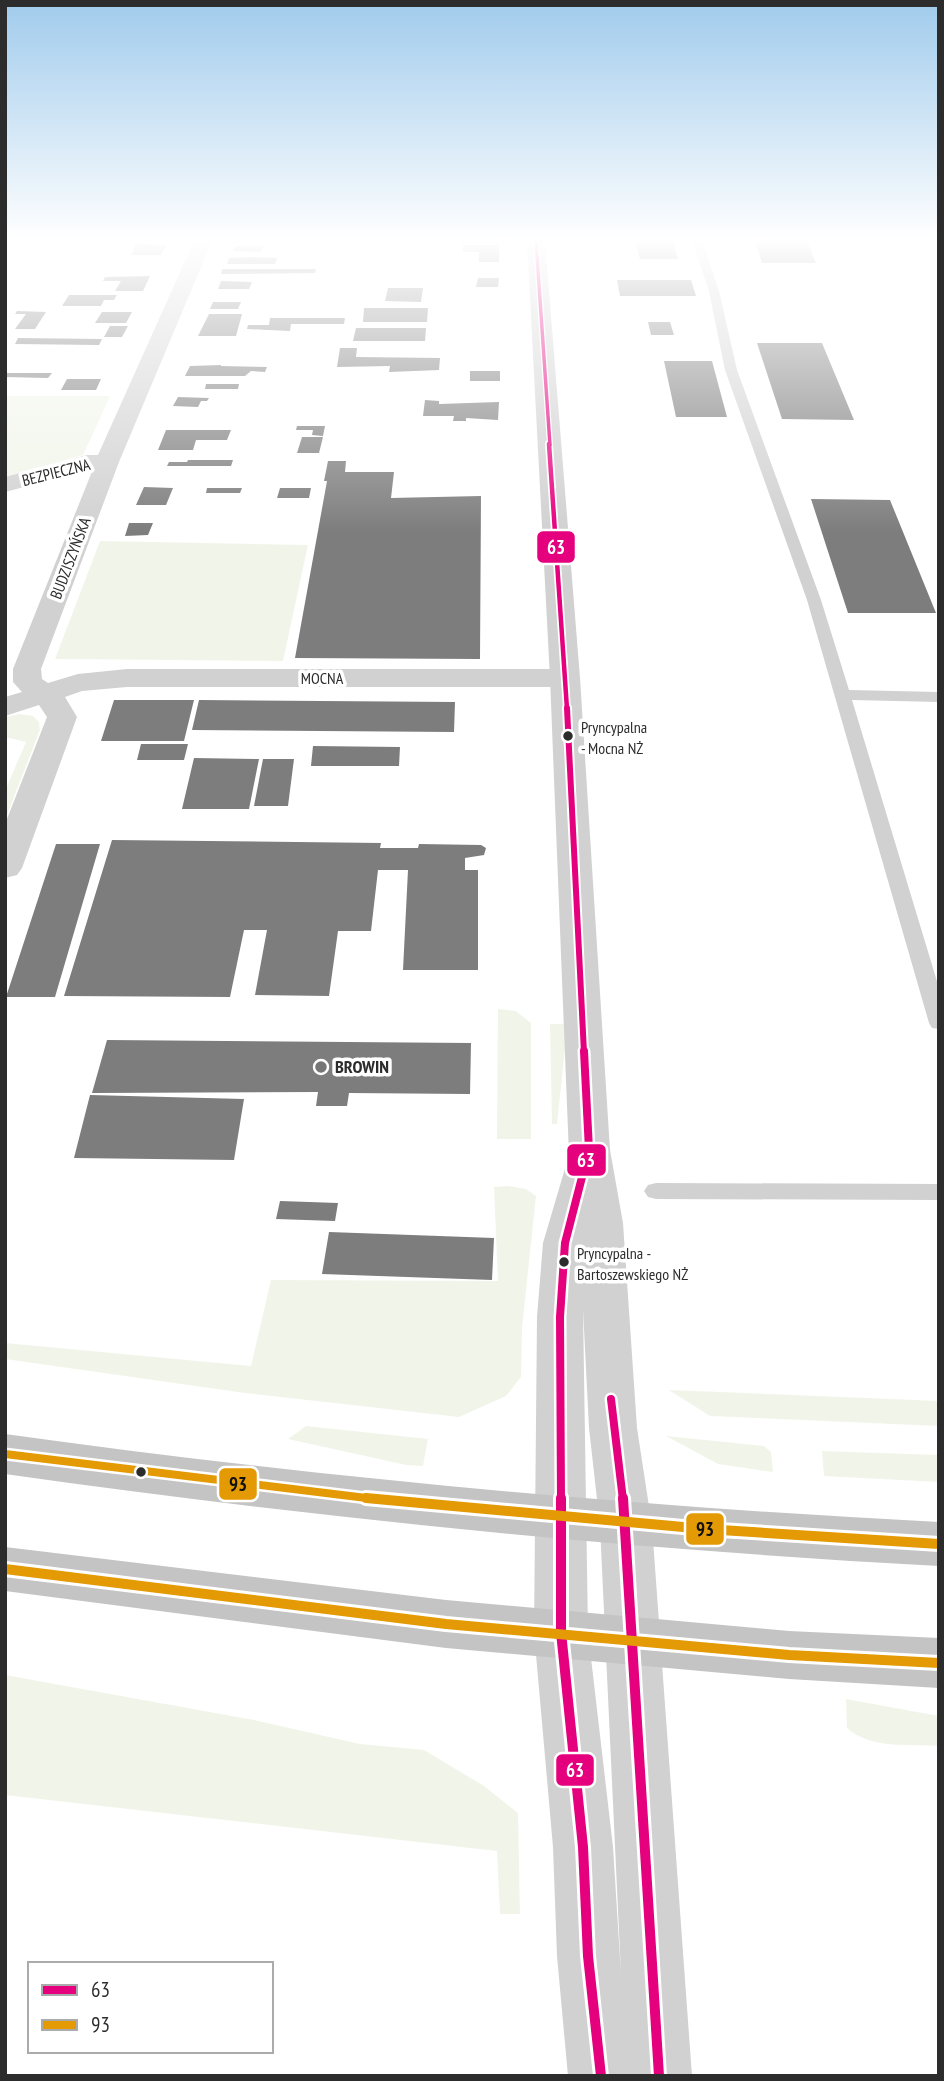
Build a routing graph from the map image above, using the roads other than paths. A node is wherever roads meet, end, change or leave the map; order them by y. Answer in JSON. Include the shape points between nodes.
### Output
{"nodes":[{"id":1,"x":161,"y":338,"type":"edge"},
{"id":2,"x":542,"y":338,"type":"edge"},
{"id":3,"x":724,"y":338,"type":"edge"},
{"id":4,"x":107,"y":462,"type":"junction"},
{"id":5,"x":5,"y":485,"type":"edge"},
{"id":6,"x":565,"y":678,"type":"junction"},
{"id":7,"x":44,"y":694,"type":"junction"},
{"id":8,"x":841,"y":695,"type":"junction"},
{"id":9,"x":939,"y":696,"type":"edge"},
{"id":10,"x":5,"y":707,"type":"edge"},
{"id":11,"x":5,"y":868,"type":"edge"},
{"id":12,"x":939,"y":1023,"type":"edge"},
{"id":13,"x":589,"y":1150,"type":"junction"},
{"id":14,"x":656,"y":1191,"type":"dead end"},
{"id":15,"x":939,"y":1192,"type":"edge"},
{"id":16,"x":5,"y":1454,"type":"edge"},
{"id":17,"x":562,"y":1519,"type":"junction"},
{"id":18,"x":626,"y":1526,"type":"junction"},
{"id":19,"x":939,"y":1544,"type":"edge"},
{"id":20,"x":5,"y":1569,"type":"edge"},
{"id":21,"x":561,"y":1632,"type":"junction"},
{"id":22,"x":631,"y":1640,"type":"junction"},
{"id":23,"x":939,"y":1663,"type":"edge"},
{"id":24,"x":601,"y":2076,"type":"edge"},
{"id":25,"x":659,"y":2076,"type":"edge"}],
"edges":[{"from":1,"to":4,"type":"street","name":"BUDZISZYŃSKA"},
{"from":2,"to":6,"type":"street"},
{"from":3,"to":8,"type":"lane","via":[[731,370],[814,600]]},
{"from":4,"to":5,"type":"street","name":"BEZPIECZNA","via":[[87,462]]},
{"from":4,"to":7,"type":"street","name":"BUDZISZYŃSKA","via":[[27,669],[28,682]]},
{"from":6,"to":7,"type":"street","name":"MOCNA","via":[[127,678],[78,683]]},
{"from":6,"to":13,"type":"street"},
{"from":7,"to":10,"type":"street","name":"MOCNA"},
{"from":7,"to":11,"type":"street","name":"BUDZISZYŃSKA","via":[[62,717]]},
{"from":8,"to":9,"type":"lane"},
{"from":8,"to":12,"type":"lane"},
{"from":13,"to":17,"type":"street","via":[[565,1243],[559,1353]]},
{"from":13,"to":18,"type":"street","via":[[601,1223],[613,1428]]},
{"from":14,"to":15,"type":"lane"},
{"from":16,"to":17,"type":"main road","via":[[140,1474]]},
{"from":17,"to":18,"type":"main road"},
{"from":17,"to":21,"type":"street"},
{"from":18,"to":19,"type":"main road"},
{"from":18,"to":22,"type":"street"},
{"from":20,"to":21,"type":"main road","via":[[446,1624]]},
{"from":21,"to":22,"type":"main road"},
{"from":21,"to":24,"type":"street"},
{"from":22,"to":23,"type":"main road"},
{"from":22,"to":25,"type":"street"}]}
